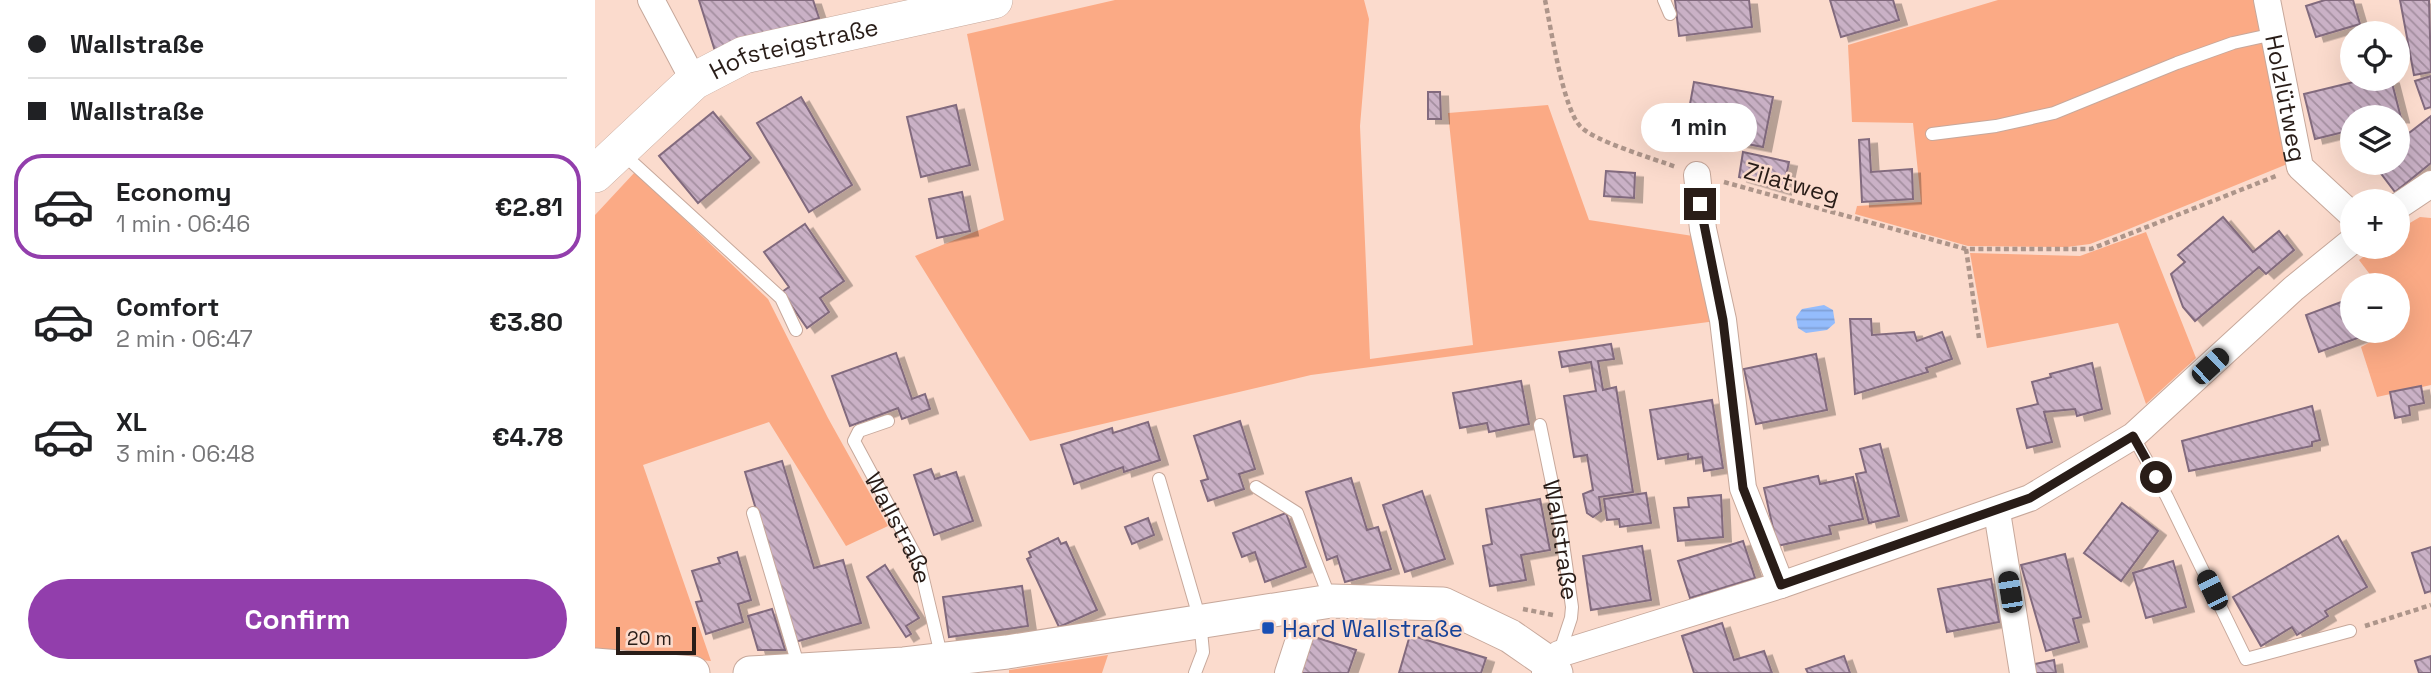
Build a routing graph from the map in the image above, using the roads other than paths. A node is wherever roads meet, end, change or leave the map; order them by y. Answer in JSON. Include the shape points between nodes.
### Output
{"nodes":[{"id":1,"x":651,"y":0,"type":"edge"},
{"id":2,"x":994,"y":0,"type":"edge"},
{"id":3,"x":1664,"y":0,"type":"edge"},
{"id":4,"x":2267,"y":0,"type":"edge"},
{"id":5,"x":1670,"y":14,"type":"dead end"},
{"id":6,"x":2275,"y":34,"type":"junction"},
{"id":7,"x":694,"y":82,"type":"junction"},
{"id":8,"x":1932,"y":134,"type":"dead end"},
{"id":9,"x":607,"y":161,"type":"edge"},
{"id":10,"x":1697,"y":175,"type":"road end"},
{"id":11,"x":2431,"y":184,"type":"edge"},
{"id":12,"x":2410,"y":198,"type":"edge"},
{"id":13,"x":2340,"y":204,"type":"edge"},
{"id":14,"x":2340,"y":251,"type":"edge"},
{"id":15,"x":796,"y":330,"type":"dead end"},
{"id":16,"x":887,"y":421,"type":"dead end"},
{"id":17,"x":1540,"y":425,"type":"dead end"},
{"id":18,"x":2133,"y":436,"type":"junction"},
{"id":19,"x":1159,"y":479,"type":"dead end"},
{"id":20,"x":1256,"y":487,"type":"dead end"},
{"id":21,"x":1997,"y":512,"type":"junction"},
{"id":22,"x":753,"y":513,"type":"dead end"},
{"id":23,"x":1781,"y":585,"type":"junction"},
{"id":24,"x":1331,"y":601,"type":"junction"},
{"id":25,"x":1297,"y":606,"type":"junction"},
{"id":26,"x":1200,"y":620,"type":"junction"},
{"id":27,"x":2350,"y":631,"type":"road end"},
{"id":28,"x":942,"y":659,"type":"junction"},
{"id":29,"x":595,"y":665,"type":"edge"},
{"id":30,"x":1552,"y":666,"type":"edge"},
{"id":31,"x":902,"y":669,"type":"edge"},
{"id":32,"x":800,"y":671,"type":"edge"},
{"id":33,"x":693,"y":673,"type":"edge"},
{"id":34,"x":750,"y":673,"type":"edge"},
{"id":35,"x":1195,"y":673,"type":"edge"},
{"id":36,"x":1288,"y":673,"type":"edge"},
{"id":37,"x":2023,"y":673,"type":"edge"}],
"edges":[{"from":1,"to":7,"type":"street"},
{"from":2,"to":7,"type":"main road","name":"Hofsteigstraße","via":[[744,55]]},
{"from":3,"to":5,"type":"lane"},
{"from":4,"to":6,"type":"street","name":"Holzlütweg"},
{"from":6,"to":8,"type":"lane","via":[[2177,62],[2054,113]]},
{"from":6,"to":13,"type":"street","name":"Holzlütweg","via":[[2300,167]]},
{"from":7,"to":9,"type":"main road","name":"Hofsteigstraße"},
{"from":9,"to":15,"type":"lane","name":"Hofsteigstraße","via":[[781,298]]},
{"from":10,"to":23,"type":"street","via":[[1703,229],[1723,320],[1743,488]]},
{"from":11,"to":12,"type":"street"},
{"from":14,"to":18,"type":"street"},
{"from":16,"to":28,"type":"lane","name":"Wallstraße","via":[[859,431],[854,441],[919,562]]},
{"from":17,"to":30,"type":"lane","name":"Wallstraße","via":[[1571,607]]},
{"from":18,"to":21,"type":"street","via":[[2030,498]]},
{"from":18,"to":27,"type":"lane","via":[[2246,659]]},
{"from":19,"to":26,"type":"lane"},
{"from":20,"to":24,"type":"lane","via":[[1297,513]]},
{"from":21,"to":23,"type":"street"},
{"from":21,"to":37,"type":"street"},
{"from":22,"to":32,"type":"lane"},
{"from":23,"to":30,"type":"street"},
{"from":24,"to":25,"type":"street"},
{"from":24,"to":30,"type":"street","via":[[1443,604],[1510,636]]},
{"from":25,"to":26,"type":"street"},
{"from":25,"to":36,"type":"street","via":[[1304,624]]},
{"from":26,"to":28,"type":"street","via":[[1005,661]]},
{"from":26,"to":35,"type":"lane","via":[[1203,652]]},
{"from":28,"to":31,"type":"street"},
{"from":29,"to":33,"type":"street"},
{"from":31,"to":32,"type":"street"},
{"from":32,"to":34,"type":"street"}]}
